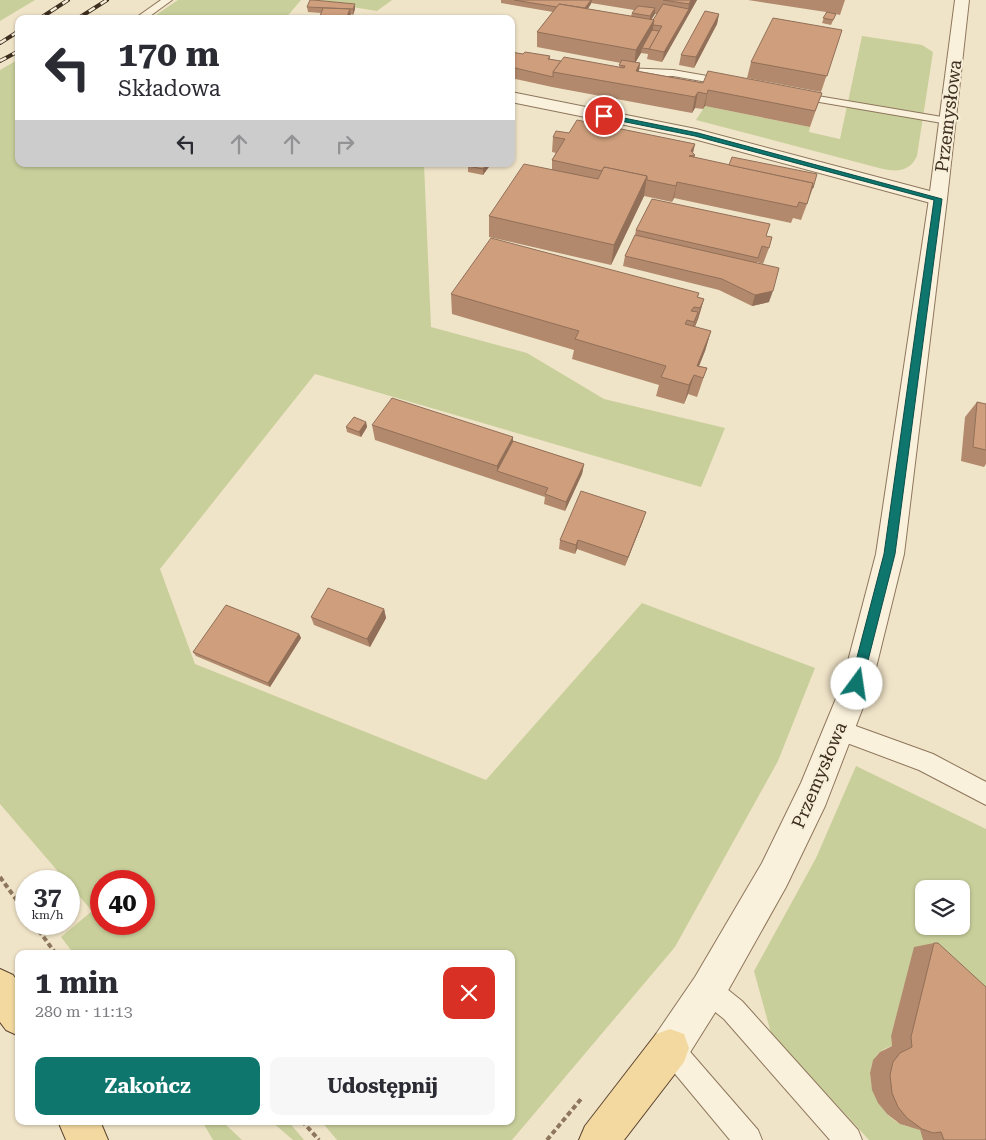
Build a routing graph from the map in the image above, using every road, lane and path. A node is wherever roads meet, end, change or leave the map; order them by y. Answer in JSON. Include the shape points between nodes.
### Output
{"nodes":[{"id":1,"x":167,"y":0,"type":"edge"},
{"id":2,"x":962,"y":0,"type":"edge"},
{"id":3,"x":145,"y":15,"type":"edge"},
{"id":4,"x":610,"y":68,"type":"edge"},
{"id":5,"x":739,"y":85,"type":"edge"},
{"id":6,"x":786,"y":93,"type":"edge"},
{"id":7,"x":515,"y":98,"type":"edge"},
{"id":8,"x":948,"y":121,"type":"junction"},
{"id":9,"x":938,"y":199,"type":"junction"},
{"id":10,"x":839,"y":730,"type":"junction"},
{"id":11,"x":986,"y":794,"type":"edge"},
{"id":12,"x":0,"y":877,"type":"edge"},
{"id":13,"x":15,"y":898,"type":"edge"},
{"id":14,"x":42,"y":935,"type":"edge"},
{"id":15,"x":53,"y":950,"type":"edge"},
{"id":16,"x":0,"y":988,"type":"edge"},
{"id":17,"x":708,"y":990,"type":"junction"},
{"id":18,"x":15,"y":1011,"type":"edge"},
{"id":19,"x":670,"y":1048,"type":"junction"},
{"id":20,"x":582,"y":1098,"type":"dead end"},
{"id":21,"x":80,"y":1125,"type":"edge"},
{"id":22,"x":306,"y":1125,"type":"edge"},
{"id":23,"x":88,"y":1140,"type":"edge"},
{"id":24,"x":319,"y":1140,"type":"edge"},
{"id":25,"x":547,"y":1140,"type":"edge"},
{"id":26,"x":599,"y":1140,"type":"edge"},
{"id":27,"x":748,"y":1140,"type":"edge"},
{"id":28,"x":848,"y":1140,"type":"edge"}],
"edges":[{"from":1,"to":3,"type":"lane"},
{"from":2,"to":8,"type":"street","name":"Przemysłowa"},
{"from":4,"to":5,"type":"lane"},
{"from":6,"to":8,"type":"lane"},
{"from":7,"to":9,"type":"street","via":[[696,134]]},
{"from":8,"to":9,"type":"street","name":"Przemysłowa"},
{"from":9,"to":10,"type":"street","name":"Przemysłowa","via":[[890,554],[857,684]]},
{"from":10,"to":11,"type":"lane","via":[[925,762]]},
{"from":10,"to":17,"type":"street","name":"Przemysłowa","via":[[774,875]]},
{"from":12,"to":13,"type":"path"},
{"from":14,"to":15,"type":"path"},
{"from":16,"to":18,"type":"main road"},
{"from":17,"to":19,"type":"street","name":"Przemysłowa"},
{"from":17,"to":28,"type":"lane","via":[[733,1010]]},
{"from":19,"to":26,"type":"main road"},
{"from":19,"to":27,"type":"lane"},
{"from":20,"to":25,"type":"path"},
{"from":21,"to":23,"type":"main road"},
{"from":22,"to":24,"type":"path"}]}
